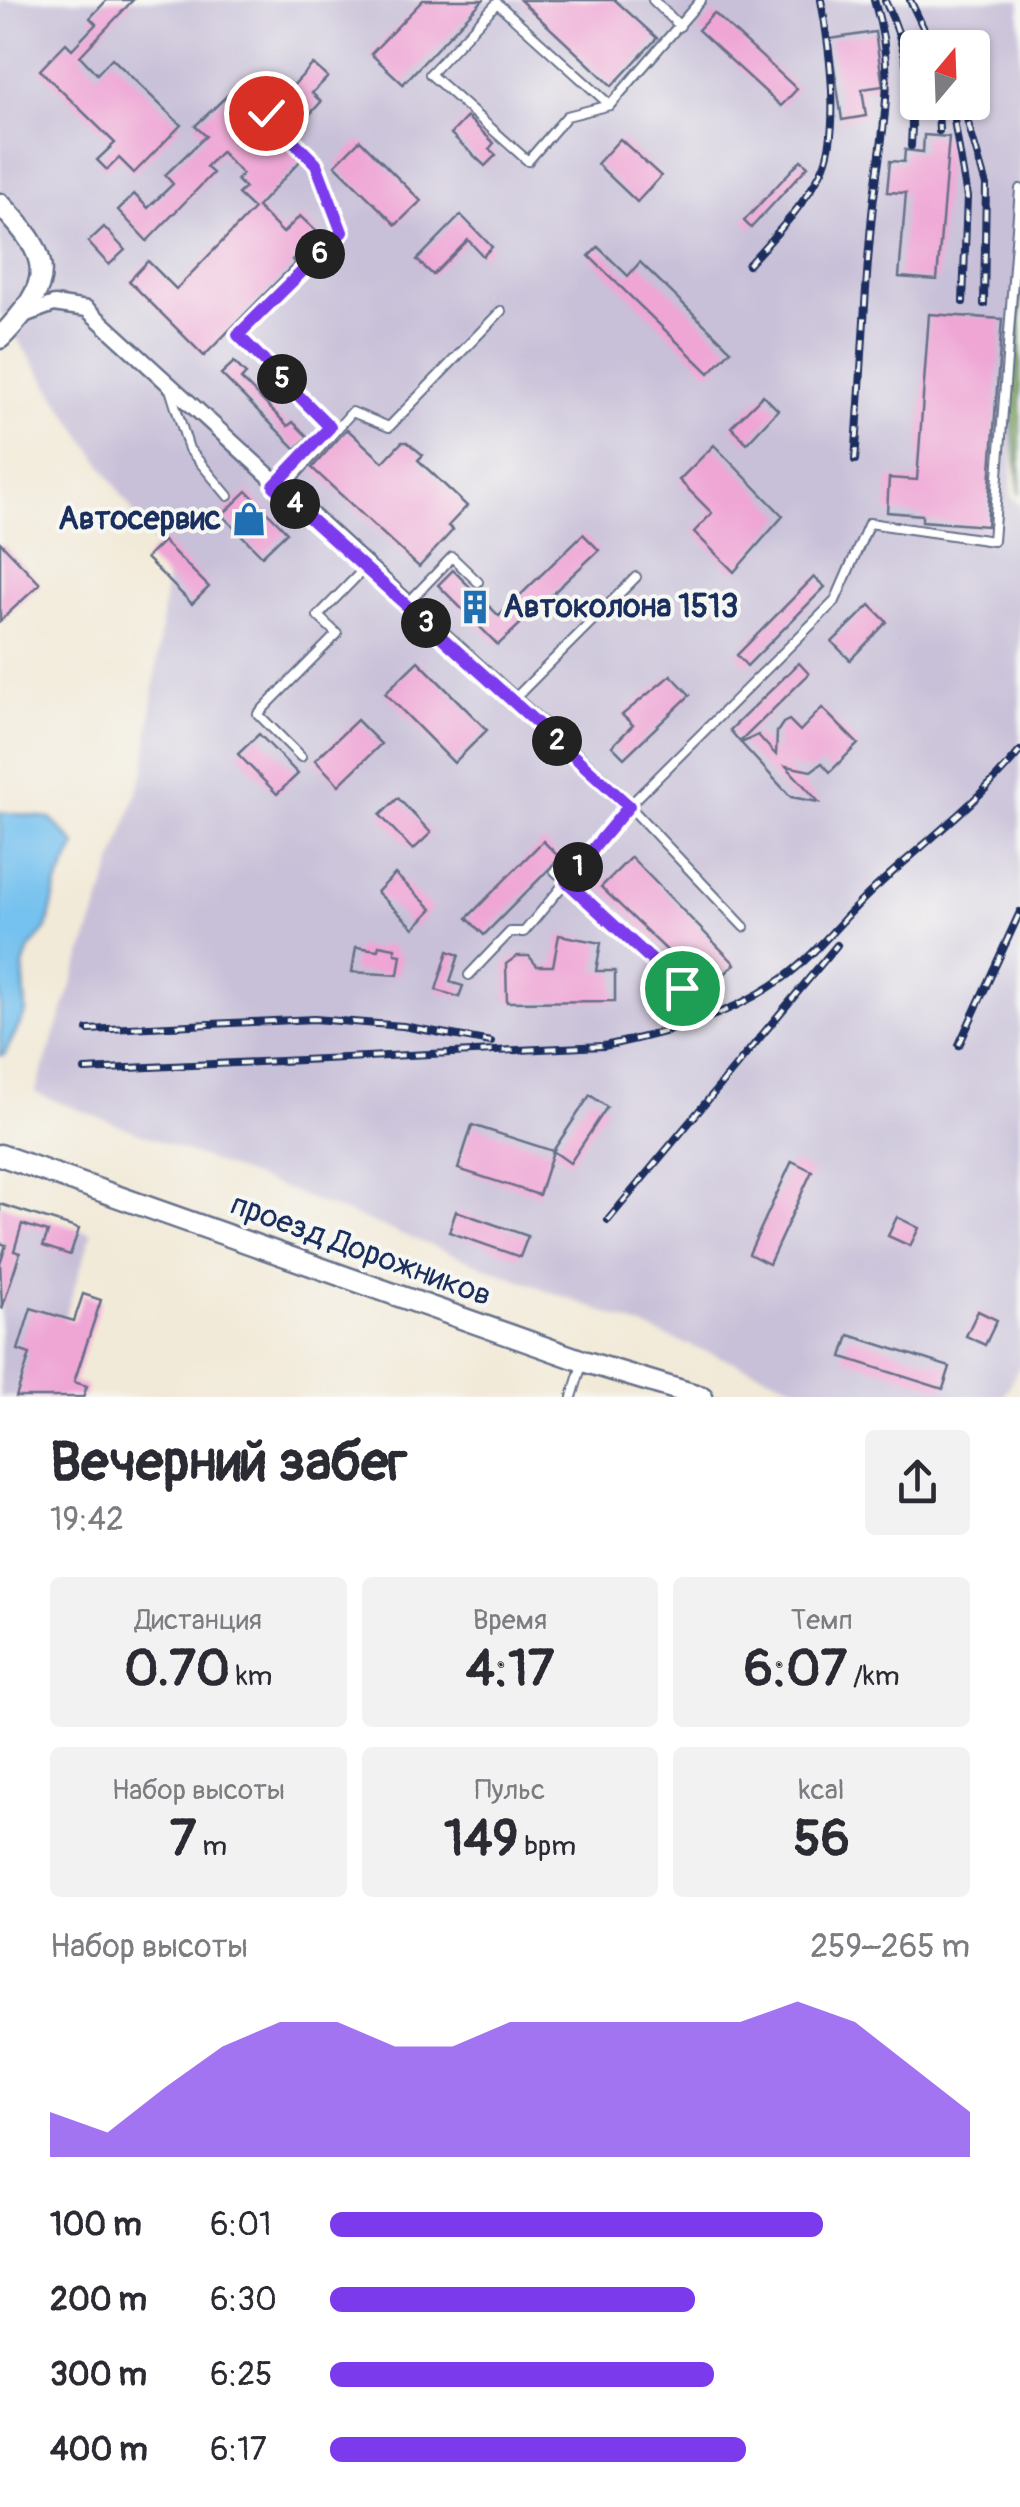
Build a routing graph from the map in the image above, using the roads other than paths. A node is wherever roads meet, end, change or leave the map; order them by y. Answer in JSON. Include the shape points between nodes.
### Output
{"nodes":[{"id":1,"x":653,"y":0,"type":"edge"},
{"id":2,"x":701,"y":0,"type":"edge"},
{"id":3,"x":680,"y":26,"type":"junction"},
{"id":4,"x":610,"y":105,"type":"junction"},
{"id":5,"x":266,"y":113,"type":"dead end"},
{"id":6,"x":1020,"y":190,"type":"edge"},
{"id":7,"x":0,"y":204,"type":"edge"},
{"id":8,"x":501,"y":311,"type":"dead end"},
{"id":9,"x":21,"y":316,"type":"junction"},
{"id":10,"x":0,"y":338,"type":"edge"},
{"id":11,"x":170,"y":388,"type":"junction"},
{"id":12,"x":278,"y":488,"type":"junction"},
{"id":13,"x":228,"y":496,"type":"dead end"},
{"id":14,"x":366,"y":568,"type":"junction"},
{"id":15,"x":636,"y":577,"type":"dead end"},
{"id":16,"x":478,"y":582,"type":"dead end"},
{"id":17,"x":406,"y":605,"type":"junction"},
{"id":18,"x":512,"y":701,"type":"junction"},
{"id":19,"x":301,"y":757,"type":"dead end"},
{"id":20,"x":629,"y":806,"type":"junction"},
{"id":21,"x":555,"y":871,"type":"dead end"},
{"id":22,"x":566,"y":881,"type":"junction"},
{"id":23,"x":744,"y":927,"type":"dead end"},
{"id":24,"x":469,"y":975,"type":"dead end"},
{"id":25,"x":682,"y":988,"type":"dead end"},
{"id":26,"x":0,"y":1155,"type":"edge"},
{"id":27,"x":583,"y":1361,"type":"junction"},
{"id":28,"x":572,"y":1397,"type":"edge"},
{"id":29,"x":702,"y":1397,"type":"edge"}],
"edges":[{"from":1,"to":3,"type":"lane"},
{"from":2,"to":3,"type":"lane"},
{"from":3,"to":4,"type":"lane"},
{"from":4,"to":4,"type":"lane","via":[[566,116],[528,161],[430,74],[497,3]]},
{"from":5,"to":12,"type":"lane","via":[[316,164],[342,232],[238,335],[330,427]]},
{"from":6,"to":20,"type":"lane","via":[[993,541],[869,523],[835,600]]},
{"from":7,"to":9,"type":"main road","via":[[30,235],[42,261],[42,281]]},
{"from":8,"to":12,"type":"lane","via":[[389,427],[352,412]]},
{"from":9,"to":10,"type":"main road"},
{"from":9,"to":11,"type":"street","via":[[54,304],[87,310]]},
{"from":11,"to":12,"type":"street"},
{"from":11,"to":13,"type":"lane","via":[[190,449]]},
{"from":12,"to":14,"type":"street"},
{"from":14,"to":17,"type":"street"},
{"from":14,"to":19,"type":"lane","via":[[318,616],[337,634],[258,714]]},
{"from":15,"to":18,"type":"lane"},
{"from":16,"to":17,"type":"lane","via":[[452,557]]},
{"from":17,"to":18,"type":"street"},
{"from":18,"to":20,"type":"street"},
{"from":20,"to":22,"type":"lane"},
{"from":20,"to":23,"type":"lane"},
{"from":21,"to":22,"type":"lane"},
{"from":22,"to":24,"type":"lane","via":[[524,932],[510,932]]},
{"from":22,"to":25,"type":"lane"},
{"from":26,"to":27,"type":"main road","name":"проезд Дорожников"},
{"from":27,"to":28,"type":"lane"},
{"from":27,"to":29,"type":"main road","name":"проезд Дорожников"}]}
